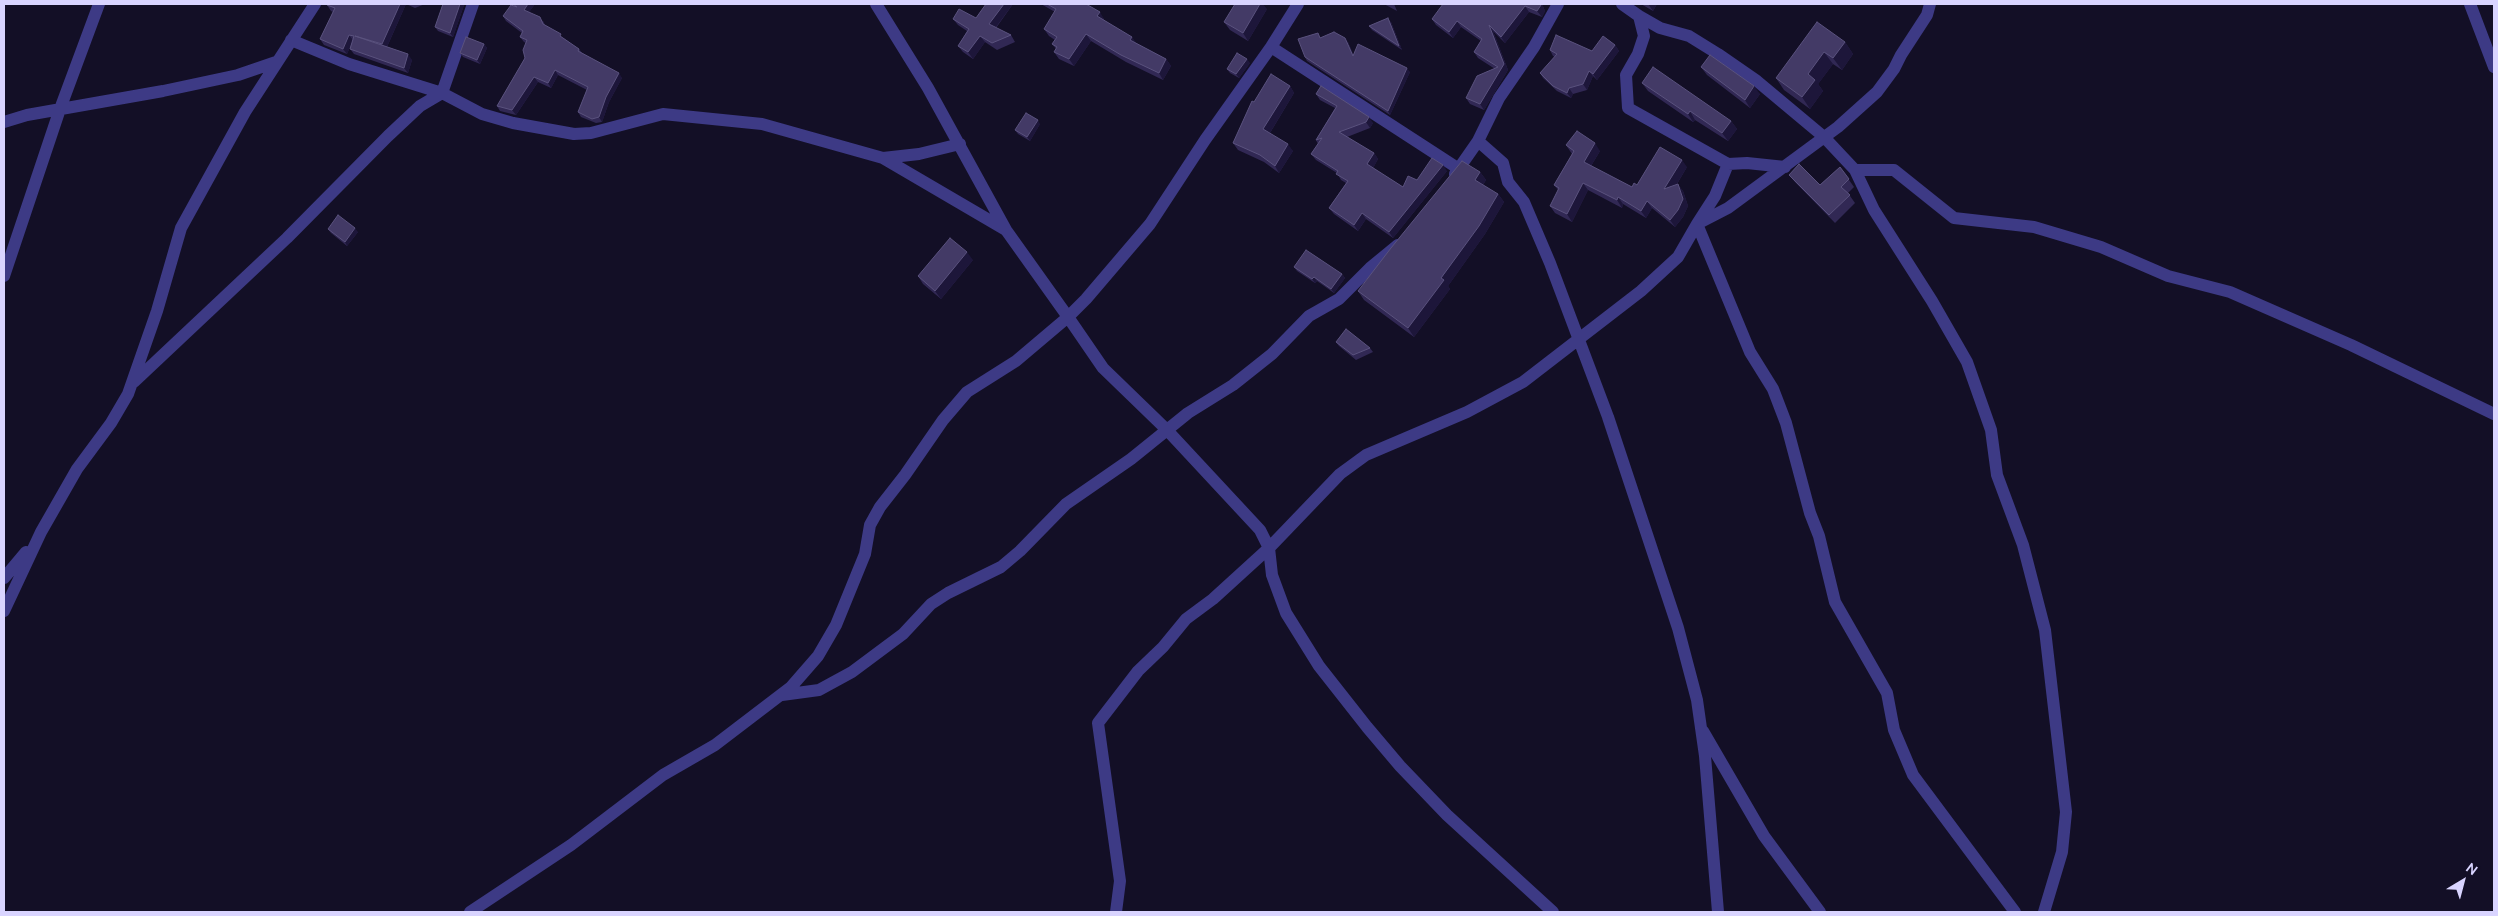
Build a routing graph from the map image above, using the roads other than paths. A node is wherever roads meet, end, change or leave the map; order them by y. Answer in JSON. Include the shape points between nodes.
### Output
{"nodes":[{"id":1,"x":99,"y":4,"type":"edge"},
{"id":2,"x":315,"y":4,"type":"edge"},
{"id":3,"x":473,"y":4,"type":"edge"},
{"id":4,"x":876,"y":4,"type":"edge"},
{"id":5,"x":1298,"y":4,"type":"edge"},
{"id":6,"x":1558,"y":4,"type":"edge"},
{"id":7,"x":1622,"y":4,"type":"edge"},
{"id":8,"x":1930,"y":4,"type":"edge"},
{"id":9,"x":2470,"y":4,"type":"edge"},
{"id":10,"x":1639,"y":16,"type":"junction"},
{"id":11,"x":290,"y":40,"type":"junction"},
{"id":12,"x":1271,"y":47,"type":"junction"},
{"id":13,"x":276,"y":62,"type":"junction"},
{"id":14,"x":2494,"y":67,"type":"edge"},
{"id":15,"x":442,"y":93,"type":"junction"},
{"id":16,"x":60,"y":109,"type":"junction"},
{"id":17,"x":4,"y":122,"type":"edge"},
{"id":18,"x":1824,"y":137,"type":"junction"},
{"id":19,"x":1478,"y":141,"type":"junction"},
{"id":20,"x":960,"y":144,"type":"junction"},
{"id":21,"x":883,"y":158,"type":"junction"},
{"id":22,"x":1728,"y":164,"type":"junction"},
{"id":23,"x":1785,"y":167,"type":"junction"},
{"id":24,"x":1459,"y":169,"type":"junction"},
{"id":25,"x":1855,"y":170,"type":"junction"},
{"id":26,"x":1448,"y":183,"type":"edge"},
{"id":27,"x":1697,"y":224,"type":"junction"},
{"id":28,"x":1006,"y":230,"type":"junction"},
{"id":29,"x":1404,"y":238,"type":"edge"},
{"id":30,"x":4,"y":276,"type":"edge"},
{"id":31,"x":1068,"y":317,"type":"junction"},
{"id":32,"x":1580,"y":339,"type":"junction"},
{"id":33,"x":133,"y":383,"type":"junction"},
{"id":34,"x":2494,"y":414,"type":"edge"},
{"id":35,"x":1167,"y":430,"type":"junction"},
{"id":36,"x":41,"y":532,"type":"junction"},
{"id":37,"x":1269,"y":548,"type":"junction"},
{"id":38,"x":4,"y":578,"type":"edge"},
{"id":39,"x":4,"y":611,"type":"edge"},
{"id":40,"x":780,"y":696,"type":"junction"},
{"id":41,"x":1701,"y":727,"type":"junction"},
{"id":42,"x":470,"y":912,"type":"edge"},
{"id":43,"x":1116,"y":912,"type":"edge"},
{"id":44,"x":1552,"y":912,"type":"edge"},
{"id":45,"x":1718,"y":912,"type":"edge"},
{"id":46,"x":1820,"y":912,"type":"edge"},
{"id":47,"x":2015,"y":912,"type":"edge"},
{"id":48,"x":2044,"y":912,"type":"edge"}],
"edges":[{"from":1,"to":16,"type":"street"},
{"from":2,"to":11,"type":"street"},
{"from":3,"to":15,"type":"street"},
{"from":4,"to":20,"type":"street"},
{"from":5,"to":12,"type":"street"},
{"from":6,"to":19,"type":"street","via":[[1498,98]]},
{"from":7,"to":10,"type":"street"},
{"from":8,"to":18,"type":"street","via":[[1894,69],[1877,92]]},
{"from":9,"to":14,"type":"street"},
{"from":10,"to":18,"type":"street","via":[[1660,28],[1689,36],[1718,54]]},
{"from":10,"to":22,"type":"street","via":[[1644,36],[1626,75],[1628,108]]},
{"from":11,"to":13,"type":"street"},
{"from":11,"to":15,"type":"street","via":[[349,64]]},
{"from":12,"to":24,"type":"street"},
{"from":12,"to":31,"type":"street","via":[[1150,224]]},
{"from":13,"to":16,"type":"street","via":[[238,75]]},
{"from":13,"to":33,"type":"street","via":[[181,228]]},
{"from":15,"to":21,"type":"street","via":[[482,114],[574,134],[591,133],[662,114],[694,116],[762,124]]},
{"from":15,"to":33,"type":"street","via":[[420,106],[388,136],[287,238]]},
{"from":16,"to":17,"type":"street"},
{"from":16,"to":30,"type":"street"},
{"from":18,"to":23,"type":"street"},
{"from":18,"to":25,"type":"street"},
{"from":19,"to":24,"type":"street"},
{"from":19,"to":32,"type":"street","via":[[1503,163],[1508,182],[1524,202]]},
{"from":20,"to":21,"type":"street","via":[[919,154]]},
{"from":20,"to":28,"type":"street"},
{"from":21,"to":28,"type":"street"},
{"from":22,"to":23,"type":"street"},
{"from":22,"to":27,"type":"street","via":[[1715,196]]},
{"from":23,"to":27,"type":"street","via":[[1728,208]]},
{"from":24,"to":26,"type":"street"},
{"from":25,"to":34,"type":"street","via":[[1894,170],[1954,218],[2034,227],[2101,247],[2168,276],[2230,292]]},
{"from":25,"to":48,"type":"street","via":[[1874,210],[1967,362],[1992,430],[1997,475],[2024,545],[2045,630],[2066,812],[2062,852]]},
{"from":27,"to":32,"type":"street","via":[[1678,257]]},
{"from":27,"to":47,"type":"street","via":[[1750,352],[1776,398],[1798,462],[1835,602],[1887,692],[1894,730],[1912,775]]},
{"from":28,"to":31,"type":"street"},
{"from":29,"to":35,"type":"street","via":[[1339,299],[1310,316],[1272,354]]},
{"from":31,"to":35,"type":"street","via":[[1103,368]]},
{"from":31,"to":40,"type":"street","via":[[1016,361],[967,392],[943,420],[870,524],[865,554],[836,624],[818,656]]},
{"from":32,"to":37,"type":"street","via":[[1524,382],[1467,412],[1366,455],[1340,474]]},
{"from":32,"to":41,"type":"street","via":[[1678,628]]},
{"from":33,"to":36,"type":"street"},
{"from":35,"to":37,"type":"street","via":[[1244,511],[1260,530]]},
{"from":35,"to":40,"type":"street","via":[[1066,504],[1001,567],[931,604],[903,634],[852,672],[819,690]]},
{"from":36,"to":38,"type":"street"},
{"from":36,"to":39,"type":"street"},
{"from":37,"to":43,"type":"street","via":[[1213,599],[1186,618],[1138,671],[1098,723],[1120,881]]},
{"from":37,"to":44,"type":"street","via":[[1272,575],[1286,613],[1319,666],[1366,727],[1447,815]]},
{"from":40,"to":42,"type":"street","via":[[715,745],[663,775],[571,845]]},
{"from":41,"to":45,"type":"street"},
{"from":41,"to":46,"type":"street","via":[[1764,836]]}]}
